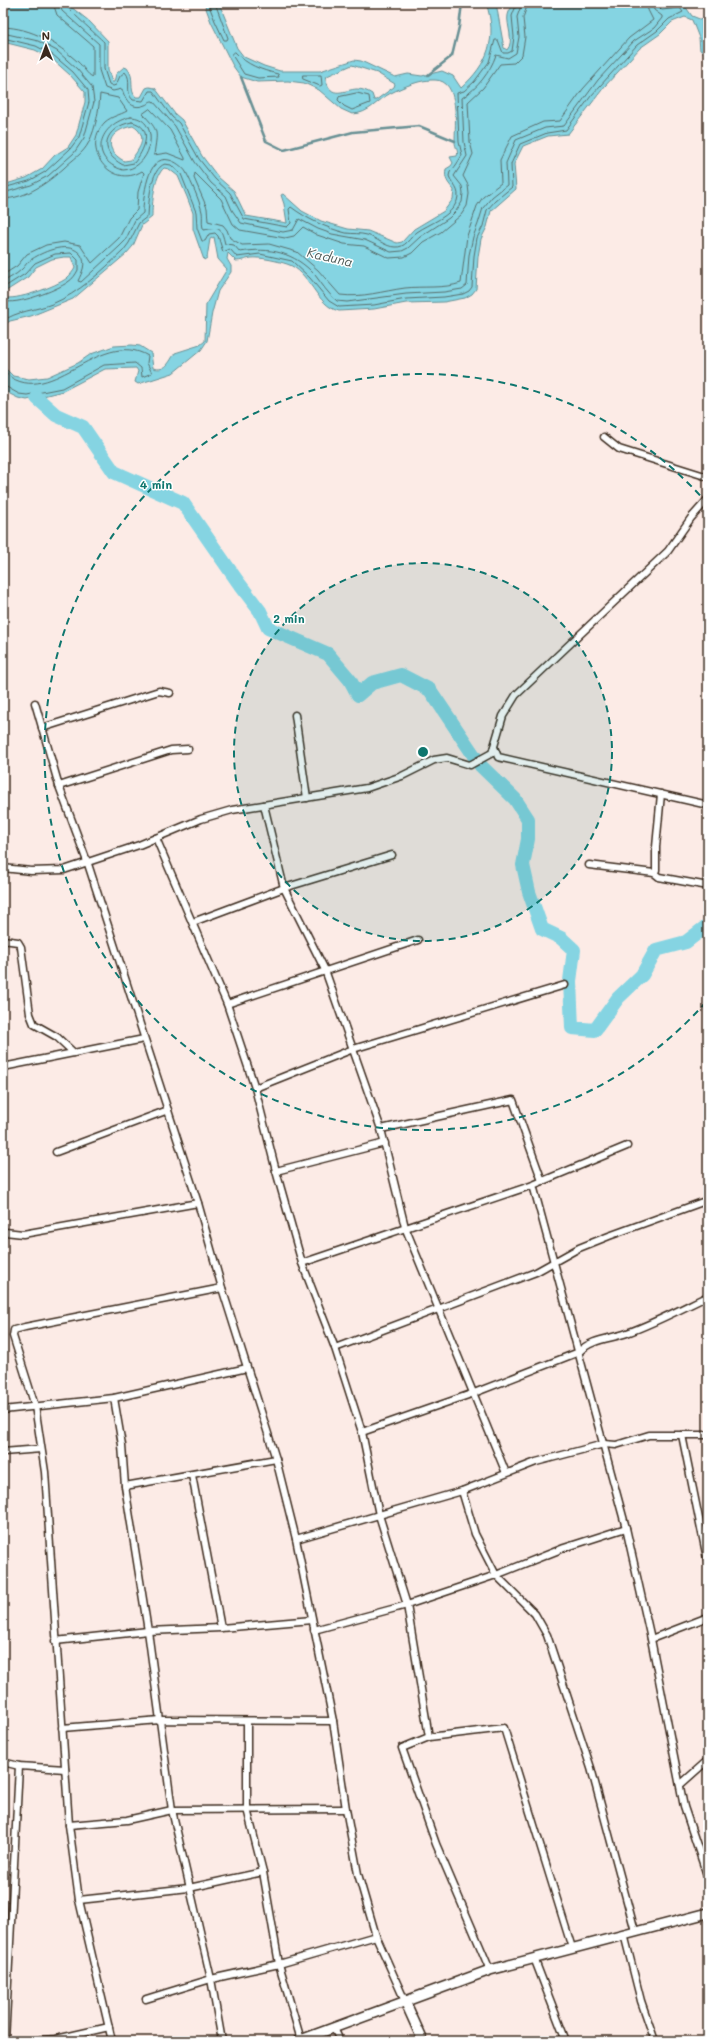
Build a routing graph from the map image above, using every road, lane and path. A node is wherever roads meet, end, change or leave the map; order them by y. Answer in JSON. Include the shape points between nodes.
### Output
{"nodes":[{"id":1,"x":604,"y":437,"type":"dead end"},
{"id":2,"x":708,"y":477,"type":"edge"},
{"id":3,"x":708,"y":499,"type":"edge"},
{"id":4,"x":170,"y":693,"type":"dead end"},
{"id":5,"x":35,"y":703,"type":"dead end"},
{"id":6,"x":295,"y":714,"type":"dead end"},
{"id":7,"x":42,"y":728,"type":"junction"},
{"id":8,"x":188,"y":749,"type":"dead end"},
{"id":9,"x":493,"y":750,"type":"junction"},
{"id":10,"x":59,"y":786,"type":"junction"},
{"id":11,"x":661,"y":794,"type":"junction"},
{"id":12,"x":307,"y":798,"type":"junction"},
{"id":13,"x":264,"y":805,"type":"junction"},
{"id":14,"x":708,"y":805,"type":"edge"},
{"id":15,"x":156,"y":838,"type":"junction"},
{"id":16,"x":392,"y":855,"type":"dead end"},
{"id":17,"x":88,"y":864,"type":"junction"},
{"id":18,"x":589,"y":865,"type":"dead end"},
{"id":19,"x":3,"y":868,"type":"edge"},
{"id":20,"x":654,"y":873,"type":"junction"},
{"id":21,"x":708,"y":886,"type":"edge"},
{"id":22,"x":284,"y":888,"type":"junction"},
{"id":23,"x":193,"y":922,"type":"junction"},
{"id":24,"x":3,"y":940,"type":"edge"},
{"id":25,"x":418,"y":940,"type":"dead end"},
{"id":26,"x":325,"y":970,"type":"junction"},
{"id":27,"x":565,"y":986,"type":"dead end"},
{"id":28,"x":228,"y":1004,"type":"junction"},
{"id":29,"x":144,"y":1038,"type":"junction"},
{"id":30,"x":353,"y":1049,"type":"junction"},
{"id":31,"x":74,"y":1053,"type":"junction"},
{"id":32,"x":3,"y":1067,"type":"edge"},
{"id":33,"x":255,"y":1088,"type":"junction"},
{"id":34,"x":168,"y":1110,"type":"junction"},
{"id":35,"x":381,"y":1129,"type":"junction"},
{"id":36,"x":385,"y":1143,"type":"junction"},
{"id":37,"x":628,"y":1146,"type":"dead end"},
{"id":38,"x":56,"y":1152,"type":"dead end"},
{"id":39,"x":276,"y":1171,"type":"junction"},
{"id":40,"x":542,"y":1181,"type":"junction"},
{"id":41,"x":533,"y":1185,"type":"junction"},
{"id":42,"x":708,"y":1200,"type":"edge"},
{"id":43,"x":198,"y":1203,"type":"junction"},
{"id":44,"x":405,"y":1227,"type":"junction"},
{"id":45,"x":5,"y":1232,"type":"dead end"},
{"id":46,"x":553,"y":1262,"type":"junction"},
{"id":47,"x":302,"y":1263,"type":"junction"},
{"id":48,"x":222,"y":1288,"type":"junction"},
{"id":49,"x":708,"y":1296,"type":"edge"},
{"id":50,"x":439,"y":1308,"type":"junction"},
{"id":51,"x":335,"y":1348,"type":"junction"},
{"id":52,"x":579,"y":1352,"type":"junction"},
{"id":53,"x":247,"y":1368,"type":"junction"},
{"id":54,"x":474,"y":1393,"type":"junction"},
{"id":55,"x":114,"y":1398,"type":"junction"},
{"id":56,"x":35,"y":1406,"type":"junction"},
{"id":57,"x":3,"y":1410,"type":"edge"},
{"id":58,"x":362,"y":1432,"type":"junction"},
{"id":59,"x":682,"y":1435,"type":"junction"},
{"id":60,"x":708,"y":1435,"type":"edge"},
{"id":61,"x":604,"y":1444,"type":"junction"},
{"id":62,"x":41,"y":1449,"type":"junction"},
{"id":63,"x":3,"y":1452,"type":"edge"},
{"id":64,"x":276,"y":1459,"type":"junction"},
{"id":65,"x":506,"y":1473,"type":"junction"},
{"id":66,"x":192,"y":1475,"type":"junction"},
{"id":67,"x":125,"y":1486,"type":"junction"},
{"id":68,"x":462,"y":1491,"type":"junction"},
{"id":69,"x":379,"y":1514,"type":"junction"},
{"id":70,"x":626,"y":1528,"type":"junction"},
{"id":71,"x":296,"y":1540,"type":"junction"},
{"id":72,"x":708,"y":1563,"type":"edge"},
{"id":73,"x":496,"y":1575,"type":"junction"},
{"id":74,"x":407,"y":1605,"type":"junction"},
{"id":75,"x":708,"y":1617,"type":"edge"},
{"id":76,"x":312,"y":1620,"type":"junction"},
{"id":77,"x":221,"y":1628,"type":"junction"},
{"id":78,"x":148,"y":1630,"type":"junction"},
{"id":79,"x":314,"y":1630,"type":"junction"},
{"id":80,"x":651,"y":1639,"type":"junction"},
{"id":81,"x":55,"y":1641,"type":"junction"},
{"id":82,"x":160,"y":1720,"type":"junction"},
{"id":83,"x":333,"y":1721,"type":"junction"},
{"id":84,"x":247,"y":1722,"type":"junction"},
{"id":85,"x":62,"y":1728,"type":"junction"},
{"id":86,"x":429,"y":1737,"type":"junction"},
{"id":87,"x":708,"y":1760,"type":"edge"},
{"id":88,"x":3,"y":1762,"type":"edge"},
{"id":89,"x":19,"y":1766,"type":"junction"},
{"id":90,"x":65,"y":1768,"type":"junction"},
{"id":91,"x":680,"y":1785,"type":"junction"},
{"id":92,"x":247,"y":1809,"type":"junction"},
{"id":93,"x":346,"y":1809,"type":"junction"},
{"id":94,"x":172,"y":1810,"type":"junction"},
{"id":95,"x":69,"y":1825,"type":"junction"},
{"id":96,"x":263,"y":1872,"type":"junction"},
{"id":97,"x":708,"y":1878,"type":"edge"},
{"id":98,"x":189,"y":1888,"type":"junction"},
{"id":99,"x":78,"y":1900,"type":"junction"},
{"id":100,"x":708,"y":1913,"type":"edge"},
{"id":101,"x":636,"y":1931,"type":"junction"},
{"id":102,"x":624,"y":1934,"type":"junction"},
{"id":103,"x":376,"y":1936,"type":"junction"},
{"id":104,"x":572,"y":1948,"type":"junction"},
{"id":105,"x":534,"y":1958,"type":"junction"},
{"id":106,"x":279,"y":1964,"type":"junction"},
{"id":107,"x":490,"y":1970,"type":"junction"},
{"id":108,"x":211,"y":1979,"type":"junction"},
{"id":109,"x":146,"y":2000,"type":"dead end"},
{"id":110,"x":405,"y":2001,"type":"junction"},
{"id":111,"x":109,"y":2027,"type":"junction"},
{"id":112,"x":334,"y":2028,"type":"junction"},
{"id":113,"x":299,"y":2040,"type":"edge"},
{"id":114,"x":5,"y":2041,"type":"edge"},
{"id":115,"x":28,"y":2041,"type":"edge"},
{"id":116,"x":112,"y":2041,"type":"edge"},
{"id":117,"x":222,"y":2041,"type":"edge"},
{"id":118,"x":340,"y":2041,"type":"edge"},
{"id":119,"x":423,"y":2041,"type":"edge"},
{"id":120,"x":566,"y":2041,"type":"edge"},
{"id":121,"x":655,"y":2041,"type":"edge"}],
"edges":[{"from":1,"to":2,"type":"street","via":[[619,449]]},
{"from":3,"to":9,"type":"street","via":[[668,551],[516,695],[503,716]]},
{"from":4,"to":7,"type":"street","via":[[159,691]]},
{"from":5,"to":7,"type":"street"},
{"from":6,"to":12,"type":"street"},
{"from":7,"to":10,"type":"street"},
{"from":8,"to":10,"type":"street","via":[[171,750]]},
{"from":9,"to":11,"type":"street","via":[[498,757],[516,762]]},
{"from":9,"to":12,"type":"street","via":[[470,765],[447,758],[434,760],[402,776],[367,788]]},
{"from":10,"to":17,"type":"street"},
{"from":11,"to":14,"type":"street"},
{"from":11,"to":20,"type":"street"},
{"from":12,"to":13,"type":"street"},
{"from":13,"to":15,"type":"street","via":[[214,814]]},
{"from":13,"to":22,"type":"street"},
{"from":15,"to":17,"type":"street"},
{"from":15,"to":23,"type":"street"},
{"from":16,"to":22,"type":"street"},
{"from":17,"to":19,"type":"street","via":[[64,870],[31,871]]},
{"from":17,"to":29,"type":"street"},
{"from":18,"to":20,"type":"street"},
{"from":20,"to":21,"type":"street"},
{"from":22,"to":23,"type":"street"},
{"from":22,"to":26,"type":"street"},
{"from":23,"to":28,"type":"street"},
{"from":24,"to":31,"type":"street","via":[[18,942],[21,947],[30,1014],[34,1024],[57,1037]]},
{"from":25,"to":26,"type":"street"},
{"from":26,"to":28,"type":"street"},
{"from":26,"to":30,"type":"street"},
{"from":27,"to":30,"type":"street"},
{"from":28,"to":33,"type":"street"},
{"from":29,"to":31,"type":"street"},
{"from":29,"to":34,"type":"street"},
{"from":30,"to":33,"type":"street"},
{"from":30,"to":35,"type":"street"},
{"from":31,"to":32,"type":"street"},
{"from":33,"to":39,"type":"street"},
{"from":34,"to":38,"type":"street"},
{"from":34,"to":43,"type":"street"},
{"from":35,"to":36,"type":"street"},
{"from":35,"to":40,"type":"street","via":[[513,1100]]},
{"from":36,"to":39,"type":"street"},
{"from":36,"to":44,"type":"street"},
{"from":37,"to":40,"type":"street"},
{"from":39,"to":47,"type":"street"},
{"from":40,"to":41,"type":"street"},
{"from":41,"to":44,"type":"street"},
{"from":41,"to":46,"type":"street"},
{"from":42,"to":46,"type":"street","via":[[579,1248]]},
{"from":43,"to":45,"type":"street","via":[[23,1234]]},
{"from":43,"to":48,"type":"street"},
{"from":44,"to":47,"type":"street"},
{"from":44,"to":50,"type":"street"},
{"from":46,"to":50,"type":"street","via":[[536,1272]]},
{"from":46,"to":52,"type":"street"},
{"from":47,"to":51,"type":"street"},
{"from":48,"to":53,"type":"street"},
{"from":48,"to":56,"type":"street","via":[[14,1330],[15,1343]]},
{"from":49,"to":52,"type":"street","via":[[654,1322],[590,1344]]},
{"from":50,"to":51,"type":"street"},
{"from":50,"to":54,"type":"street"},
{"from":51,"to":58,"type":"street"},
{"from":52,"to":54,"type":"street"},
{"from":52,"to":61,"type":"street"},
{"from":53,"to":55,"type":"street"},
{"from":53,"to":64,"type":"street"},
{"from":54,"to":58,"type":"street"},
{"from":54,"to":65,"type":"street"},
{"from":55,"to":56,"type":"street"},
{"from":55,"to":67,"type":"street","via":[[122,1445]]},
{"from":56,"to":57,"type":"street"},
{"from":56,"to":62,"type":"street"},
{"from":58,"to":69,"type":"street"},
{"from":59,"to":60,"type":"street"},
{"from":59,"to":61,"type":"street","via":[[649,1435],[616,1445]]},
{"from":59,"to":72,"type":"street"},
{"from":61,"to":65,"type":"street","via":[[536,1462]]},
{"from":61,"to":70,"type":"street"},
{"from":62,"to":63,"type":"street"},
{"from":62,"to":81,"type":"street","via":[[45,1472]]},
{"from":64,"to":66,"type":"street"},
{"from":64,"to":71,"type":"street"},
{"from":65,"to":68,"type":"street"},
{"from":66,"to":67,"type":"street"},
{"from":66,"to":77,"type":"street"},
{"from":67,"to":78,"type":"street"},
{"from":68,"to":69,"type":"street"},
{"from":68,"to":73,"type":"street","via":[[475,1534]]},
{"from":69,"to":71,"type":"street"},
{"from":69,"to":74,"type":"street"},
{"from":70,"to":73,"type":"street","via":[[564,1548]]},
{"from":70,"to":80,"type":"street"},
{"from":71,"to":76,"type":"street"},
{"from":73,"to":74,"type":"street"},
{"from":73,"to":101,"type":"street","via":[[535,1614],[547,1634],[591,1768]]},
{"from":74,"to":79,"type":"street"},
{"from":74,"to":86,"type":"street"},
{"from":75,"to":80,"type":"street"},
{"from":76,"to":77,"type":"street"},
{"from":76,"to":79,"type":"street"},
{"from":77,"to":78,"type":"street"},
{"from":78,"to":81,"type":"street"},
{"from":78,"to":82,"type":"street"},
{"from":79,"to":83,"type":"street"},
{"from":80,"to":91,"type":"street"},
{"from":81,"to":85,"type":"street"},
{"from":82,"to":84,"type":"street"},
{"from":82,"to":85,"type":"street"},
{"from":82,"to":94,"type":"street"},
{"from":83,"to":84,"type":"street"},
{"from":83,"to":93,"type":"street"},
{"from":84,"to":92,"type":"street"},
{"from":85,"to":90,"type":"street"},
{"from":86,"to":104,"type":"street","via":[[504,1728]]},
{"from":86,"to":107,"type":"street","via":[[402,1748],[436,1844]]},
{"from":87,"to":91,"type":"street"},
{"from":88,"to":89,"type":"street"},
{"from":89,"to":90,"type":"street"},
{"from":89,"to":114,"type":"street"},
{"from":90,"to":95,"type":"street"},
{"from":91,"to":97,"type":"street","via":[[684,1808]]},
{"from":92,"to":93,"type":"street"},
{"from":92,"to":94,"type":"street"},
{"from":92,"to":96,"type":"street"},
{"from":93,"to":103,"type":"street","via":[[358,1874]]},
{"from":94,"to":95,"type":"street","via":[[127,1820]]},
{"from":94,"to":98,"type":"street"},
{"from":95,"to":99,"type":"street"},
{"from":96,"to":98,"type":"street"},
{"from":96,"to":106,"type":"street"},
{"from":98,"to":99,"type":"street"},
{"from":98,"to":108,"type":"street"},
{"from":99,"to":111,"type":"street"},
{"from":100,"to":101,"type":"street"},
{"from":101,"to":102,"type":"street"},
{"from":102,"to":104,"type":"street"},
{"from":102,"to":121,"type":"street","via":[[641,2001]]},
{"from":103,"to":106,"type":"street"},
{"from":103,"to":110,"type":"street"},
{"from":104,"to":105,"type":"street"},
{"from":105,"to":107,"type":"street"},
{"from":105,"to":120,"type":"street"},
{"from":106,"to":108,"type":"street"},
{"from":106,"to":113,"type":"street"},
{"from":107,"to":110,"type":"street"},
{"from":108,"to":109,"type":"street"},
{"from":108,"to":117,"type":"street"},
{"from":110,"to":112,"type":"street"},
{"from":110,"to":119,"type":"street"},
{"from":111,"to":115,"type":"street","via":[[56,2039]]},
{"from":111,"to":116,"type":"street"},
{"from":112,"to":113,"type":"street"},
{"from":112,"to":118,"type":"street"}]}
